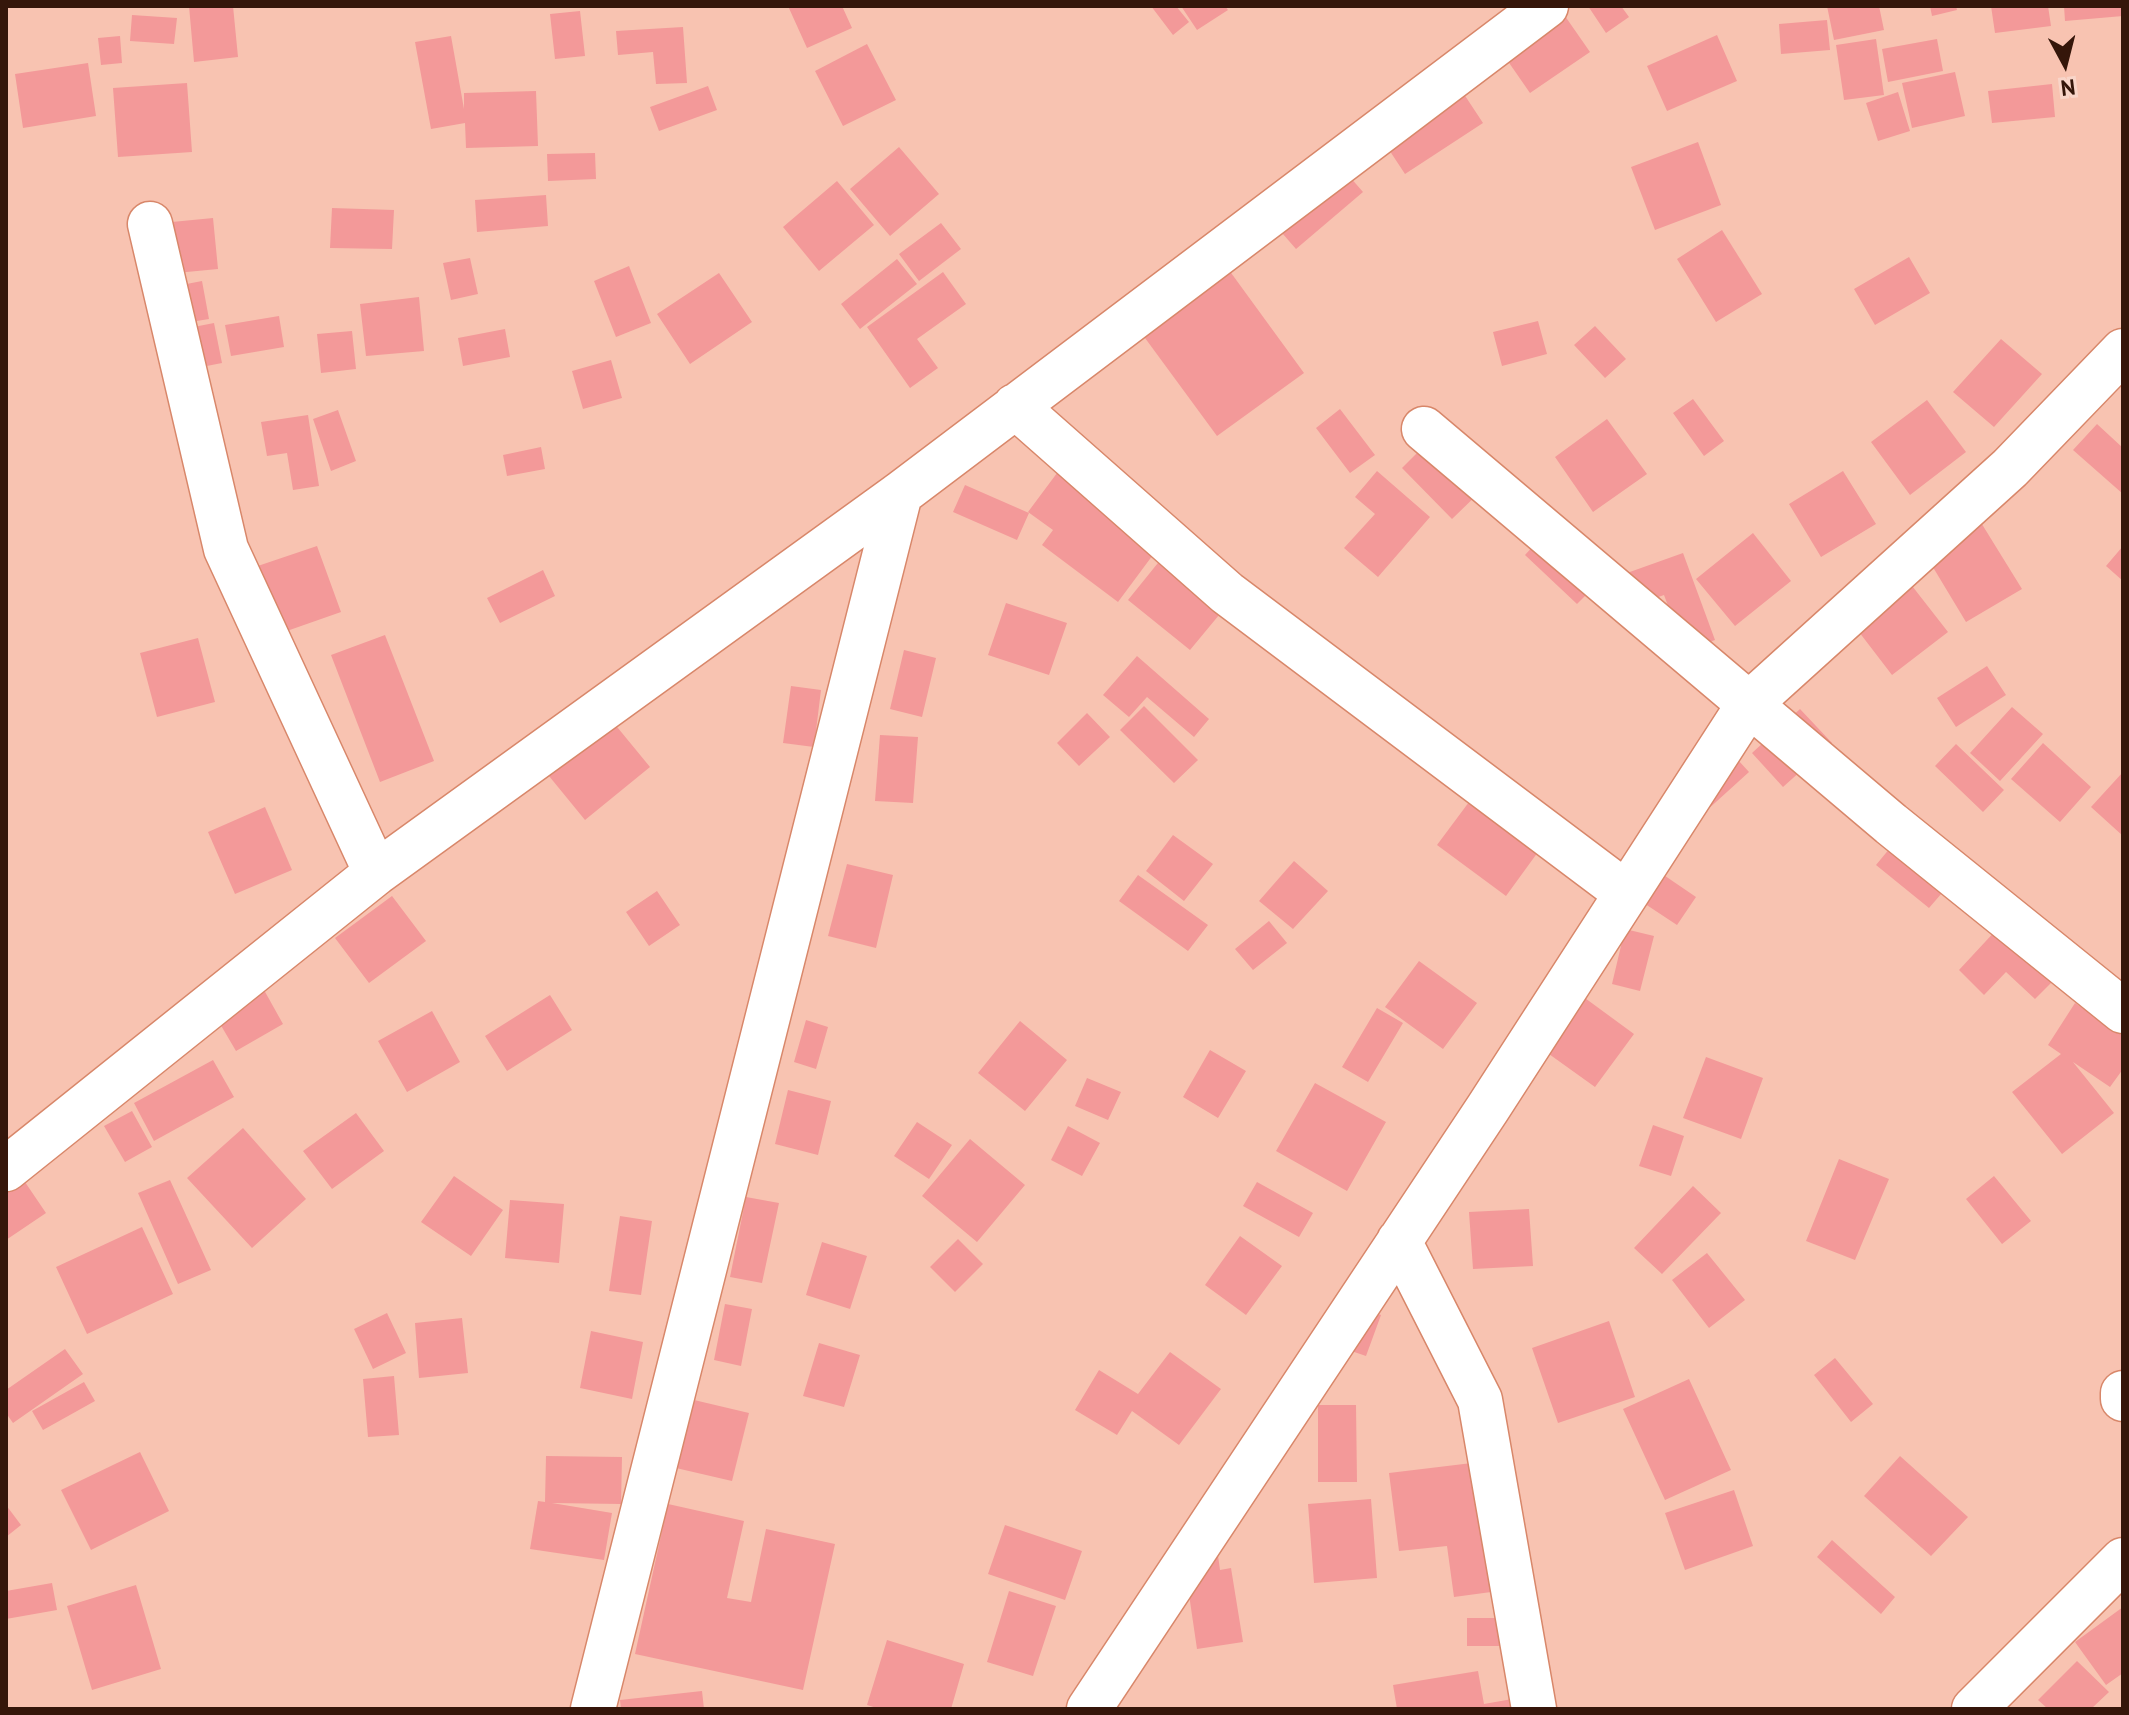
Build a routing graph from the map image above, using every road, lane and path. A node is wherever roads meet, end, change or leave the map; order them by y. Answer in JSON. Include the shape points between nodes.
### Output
{"nodes":[{"id":1,"x":1546,"y":6,"type":"edge"},
{"id":2,"x":150,"y":224,"type":"dead end"},
{"id":3,"x":2123,"y":351,"type":"edge"},
{"id":4,"x":1015,"y":406,"type":"junction"},
{"id":5,"x":1424,"y":429,"type":"dead end"},
{"id":6,"x":900,"y":494,"type":"junction"},
{"id":7,"x":1749,"y":704,"type":"junction"},
{"id":8,"x":376,"y":873,"type":"junction"},
{"id":9,"x":1626,"y":893,"type":"junction"},
{"id":10,"x":2123,"y":1011,"type":"edge"},
{"id":11,"x":6,"y":1169,"type":"edge"},
{"id":12,"x":1399,"y":1241,"type":"junction"},
{"id":13,"x":2123,"y":1393,"type":"edge"},
{"id":14,"x":2123,"y":1399,"type":"edge"},
{"id":15,"x":2123,"y":1560,"type":"edge"},
{"id":16,"x":593,"y":1709,"type":"edge"},
{"id":17,"x":1089,"y":1709,"type":"edge"},
{"id":18,"x":1534,"y":1709,"type":"edge"},
{"id":19,"x":1974,"y":1709,"type":"edge"}],
"edges":[{"from":1,"to":4,"type":"street"},
{"from":2,"to":8,"type":"street","via":[[226,549]]},
{"from":3,"to":7,"type":"street","via":[[2010,468]]},
{"from":4,"to":6,"type":"street"},
{"from":4,"to":9,"type":"street","via":[[1227,593]]},
{"from":5,"to":7,"type":"street"},
{"from":6,"to":8,"type":"street"},
{"from":6,"to":16,"type":"street"},
{"from":7,"to":9,"type":"street"},
{"from":7,"to":10,"type":"street"},
{"from":8,"to":11,"type":"street"},
{"from":9,"to":12,"type":"street"},
{"from":12,"to":17,"type":"street"},
{"from":12,"to":18,"type":"street","via":[[1480,1400]]},
{"from":13,"to":14,"type":"street"},
{"from":15,"to":19,"type":"street"}]}
